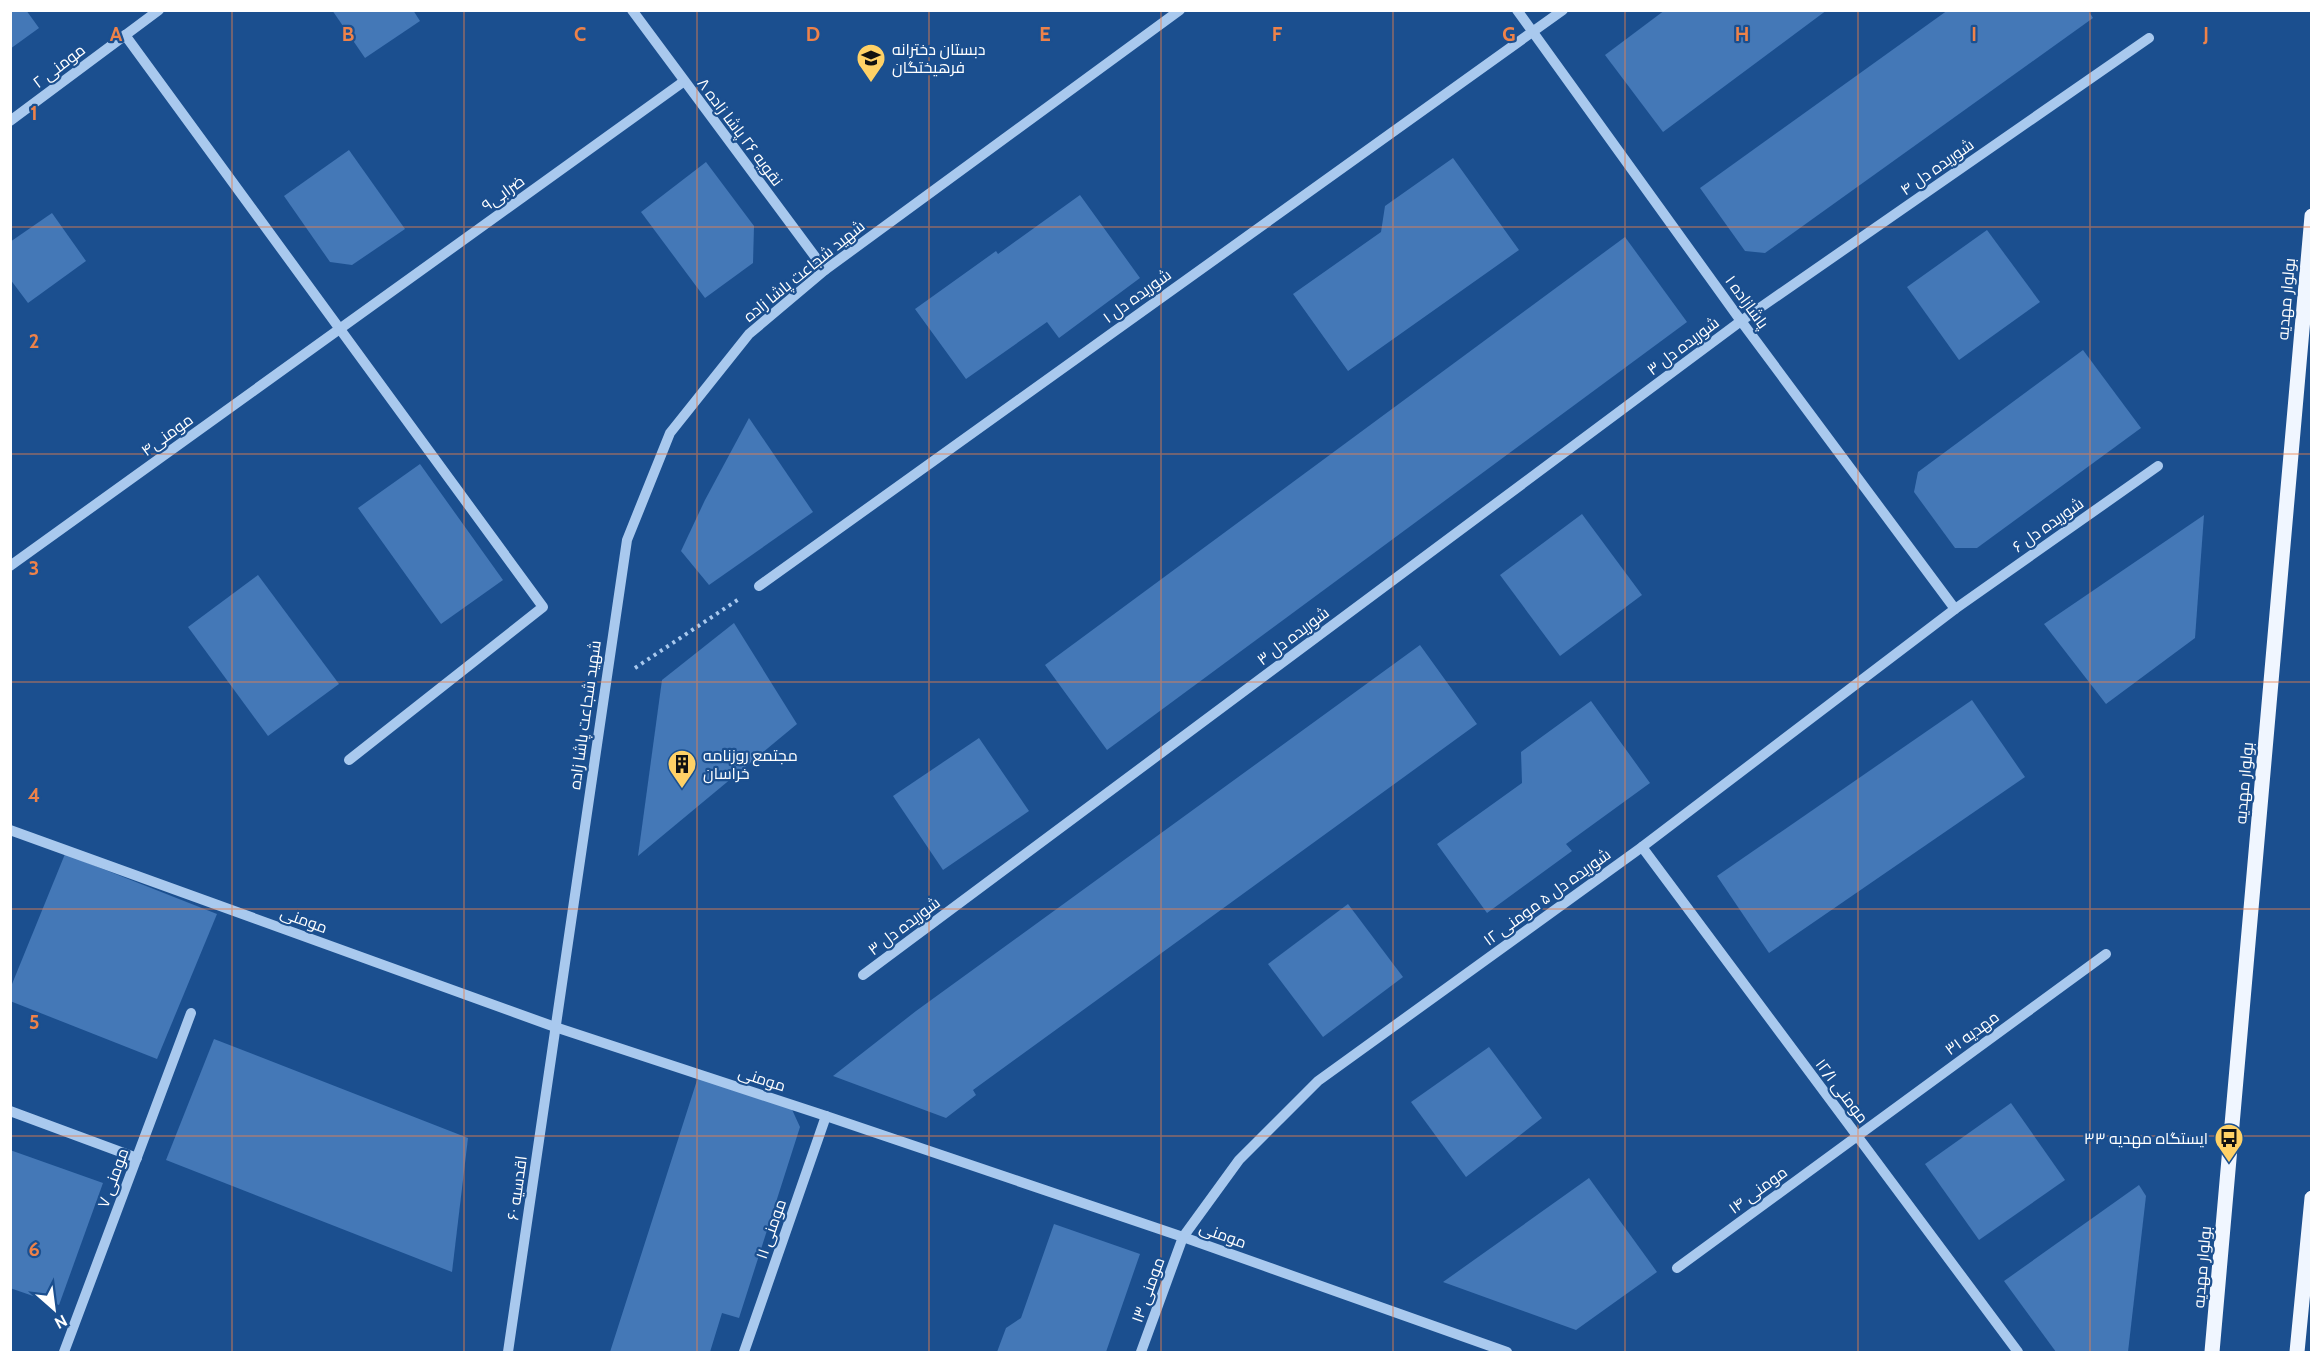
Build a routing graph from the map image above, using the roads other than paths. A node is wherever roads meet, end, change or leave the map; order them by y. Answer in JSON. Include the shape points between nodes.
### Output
{"nodes":[{"id":1,"x":159,"y":10,"type":"edge"},
{"id":2,"x":632,"y":10,"type":"edge"},
{"id":3,"x":1180,"y":10,"type":"edge"},
{"id":4,"x":1517,"y":10,"type":"edge"},
{"id":5,"x":1563,"y":10,"type":"edge"},
{"id":6,"x":1533,"y":32,"type":"junction"},
{"id":7,"x":125,"y":35,"type":"junction"},
{"id":8,"x":2149,"y":38,"type":"dead end"},
{"id":9,"x":683,"y":82,"type":"junction"},
{"id":10,"x":10,"y":121,"type":"edge"},
{"id":11,"x":2312,"y":216,"type":"edge"},
{"id":12,"x":825,"y":270,"type":"junction"},
{"id":13,"x":1742,"y":321,"type":"junction"},
{"id":14,"x":341,"y":328,"type":"junction"},
{"id":15,"x":2158,"y":466,"type":"dead end"},
{"id":16,"x":10,"y":566,"type":"edge"},
{"id":17,"x":759,"y":586,"type":"road end"},
{"id":18,"x":1955,"y":609,"type":"junction"},
{"id":19,"x":349,"y":760,"type":"dead end"},
{"id":20,"x":10,"y":830,"type":"edge"},
{"id":21,"x":1642,"y":847,"type":"junction"},
{"id":22,"x":2106,"y":954,"type":"dead end"},
{"id":23,"x":863,"y":975,"type":"dead end"},
{"id":24,"x":191,"y":1013,"type":"dead end"},
{"id":25,"x":555,"y":1027,"type":"junction"},
{"id":26,"x":10,"y":1111,"type":"edge"},
{"id":27,"x":826,"y":1116,"type":"junction"},
{"id":28,"x":1857,"y":1136,"type":"junction"},
{"id":29,"x":137,"y":1158,"type":"junction"},
{"id":30,"x":2312,"y":1198,"type":"edge"},
{"id":31,"x":1183,"y":1237,"type":"junction"},
{"id":32,"x":1677,"y":1268,"type":"dead end"},
{"id":33,"x":64,"y":1353,"type":"edge"},
{"id":34,"x":508,"y":1353,"type":"edge"},
{"id":35,"x":744,"y":1353,"type":"edge"},
{"id":36,"x":1141,"y":1353,"type":"edge"},
{"id":37,"x":1507,"y":1353,"type":"edge"},
{"id":38,"x":2018,"y":1353,"type":"edge"},
{"id":39,"x":2212,"y":1353,"type":"edge"},
{"id":40,"x":2297,"y":1353,"type":"edge"}],
"edges":[{"from":1,"to":7,"type":"street","name":"مومنی ۲"},
{"from":2,"to":9,"type":"street","name":"نقویه ۲۶ پاشا زاده ۸"},
{"from":3,"to":12,"type":"street","name":"شهید شجاعت پاشا زاده"},
{"from":4,"to":6,"type":"street","name":"پاشازاده ۱"},
{"from":5,"to":6,"type":"street","name":"شوریده دل ۱"},
{"from":6,"to":13,"type":"street","name":"پاشازاده ۱"},
{"from":6,"to":17,"type":"street","name":"شوریده دل ۱"},
{"from":7,"to":10,"type":"street","name":"مومنی ۲"},
{"from":7,"to":14,"type":"street"},
{"from":8,"to":13,"type":"street","name":"شوریده دل ۴"},
{"from":9,"to":12,"type":"street","name":"نقویه ۲۶ پاشا زاده ۸"},
{"from":9,"to":14,"type":"street","name":"ضرابی۹"},
{"from":11,"to":39,"type":"main road","name":"بولوار مهدیه"},
{"from":12,"to":25,"type":"street","name":"شهید شجاعت پاشا زاده","via":[[749,334],[670,433],[627,540]]},
{"from":13,"to":18,"type":"street","name":"پاشازاده ۱"},
{"from":13,"to":23,"type":"street","name":"شوریده دل ۳"},
{"from":14,"to":16,"type":"street","name":"مومنی۴"},
{"from":14,"to":19,"type":"street","via":[[543,607]]},
{"from":15,"to":18,"type":"street","name":"شوریده دل ۶"},
{"from":18,"to":21,"type":"street","name":"شوریده دل ۵ مومنی ۱۲"},
{"from":20,"to":25,"type":"street","name":"مومنی"},
{"from":21,"to":28,"type":"street","name":"مومنی ۱۲/۱"},
{"from":21,"to":31,"type":"street","name":"شوریده دل ۵ مومنی ۱۲","via":[[1318,1081],[1239,1160]]},
{"from":22,"to":28,"type":"street","name":"مهدیه ۳۱"},
{"from":24,"to":29,"type":"street","name":"مومنی ۷"},
{"from":25,"to":27,"type":"street","name":"مومنی"},
{"from":25,"to":34,"type":"street","name":"اقدسیه ۶۰"},
{"from":26,"to":29,"type":"street"},
{"from":27,"to":31,"type":"street","name":"مومنی"},
{"from":27,"to":35,"type":"street","name":"مومنی ۱۱"},
{"from":28,"to":32,"type":"street","name":"مومنی ۱۴"},
{"from":28,"to":38,"type":"street","name":"مومنی ۱۲/۱"},
{"from":29,"to":33,"type":"street","name":"مومنی ۷"},
{"from":30,"to":40,"type":"main road"},
{"from":31,"to":36,"type":"street","name":"مومنی ۱۳"},
{"from":31,"to":37,"type":"street","name":"مومنی"}]}
